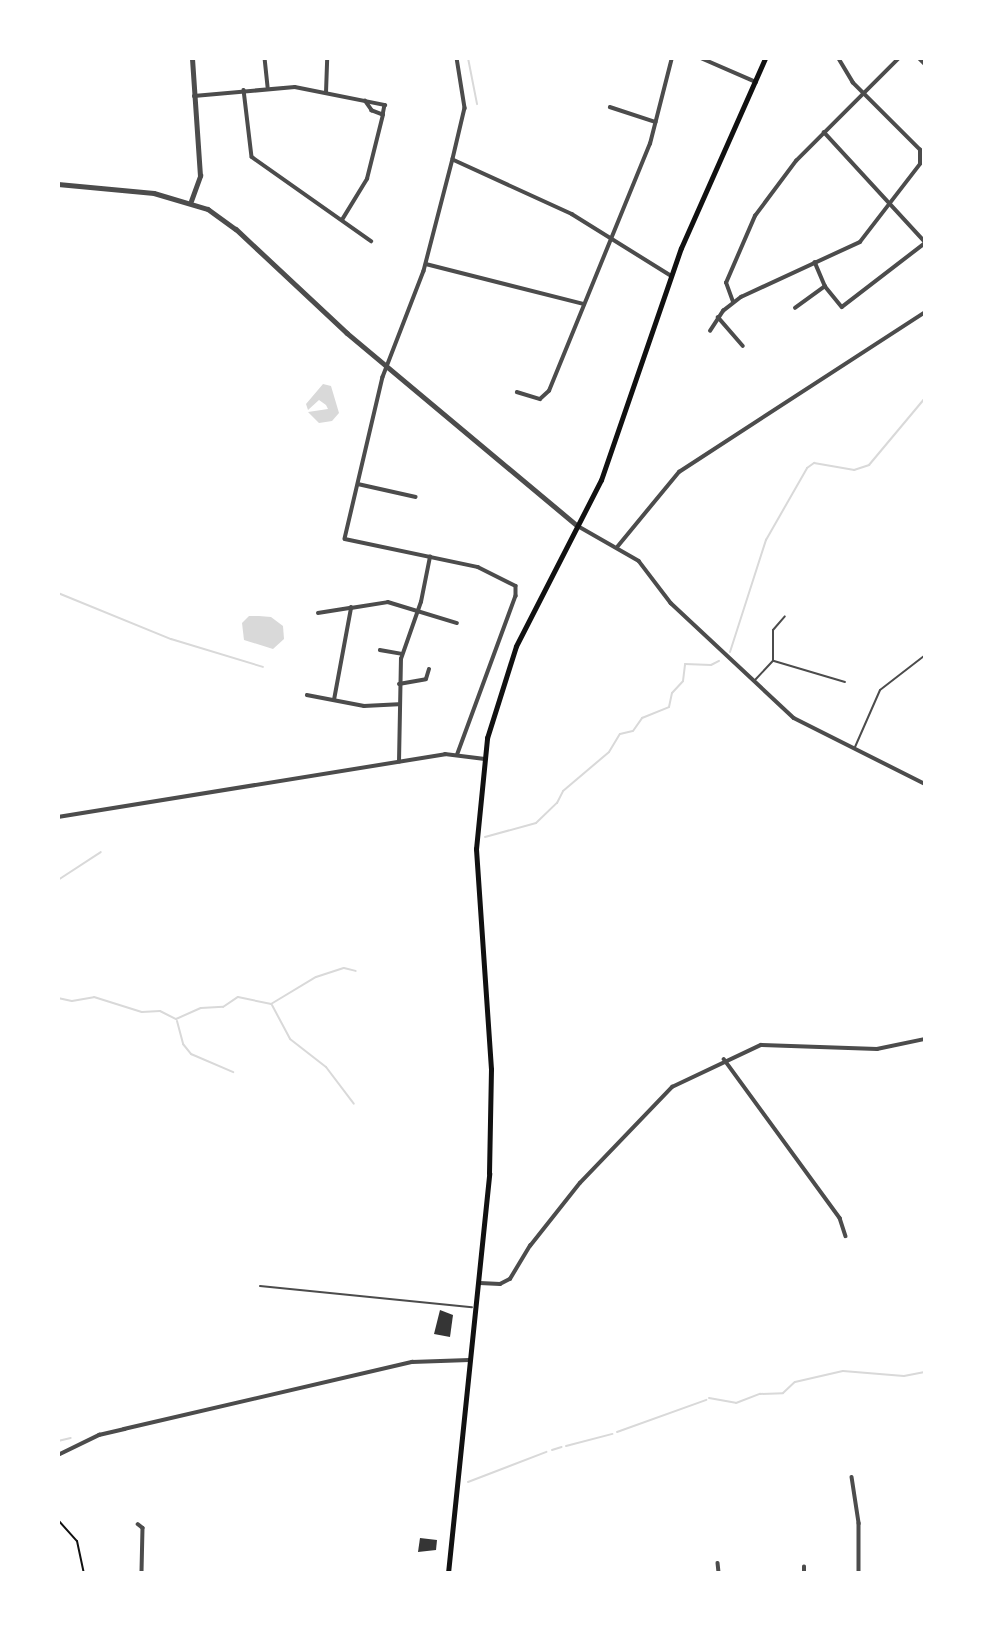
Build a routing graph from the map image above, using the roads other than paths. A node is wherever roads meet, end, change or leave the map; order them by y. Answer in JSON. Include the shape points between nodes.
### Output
{"nodes":[{"id":1,"x":192,"y":58,"type":"edge"},
{"id":2,"x":265,"y":58,"type":"edge"},
{"id":3,"x":327,"y":58,"type":"edge"},
{"id":4,"x":457,"y":58,"type":"edge"},
{"id":5,"x":671,"y":58,"type":"edge"},
{"id":6,"x":701,"y":58,"type":"edge"},
{"id":7,"x":716,"y":58,"type":"edge"},
{"id":8,"x":765,"y":58,"type":"edge"},
{"id":9,"x":838,"y":58,"type":"edge"},
{"id":10,"x":899,"y":58,"type":"edge"},
{"id":11,"x":919,"y":58,"type":"edge"},
{"id":12,"x":715,"y":64,"type":"junction"},
{"id":13,"x":925,"y":64,"type":"edge"},
{"id":14,"x":755,"y":82,"type":"junction"},
{"id":15,"x":268,"y":88,"type":"junction"},
{"id":16,"x":244,"y":90,"type":"junction"},
{"id":17,"x":326,"y":93,"type":"junction"},
{"id":18,"x":862,"y":93,"type":"junction"},
{"id":19,"x":194,"y":96,"type":"junction"},
{"id":20,"x":365,"y":101,"type":"junction"},
{"id":21,"x":610,"y":107,"type":"dead end"},
{"id":22,"x":383,"y":115,"type":"junction"},
{"id":23,"x":656,"y":122,"type":"junction"},
{"id":24,"x":824,"y":132,"type":"junction"},
{"id":25,"x":453,"y":159,"type":"junction"},
{"id":26,"x":58,"y":184,"type":"edge"},
{"id":27,"x":191,"y":201,"type":"junction"},
{"id":28,"x":891,"y":202,"type":"junction"},
{"id":29,"x":342,"y":220,"type":"junction"},
{"id":30,"x":610,"y":240,"type":"junction"},
{"id":31,"x":371,"y":241,"type":"dead end"},
{"id":32,"x":925,"y":243,"type":"edge"},
{"id":33,"x":815,"y":262,"type":"junction"},
{"id":34,"x":426,"y":264,"type":"junction"},
{"id":35,"x":670,"y":275,"type":"junction"},
{"id":36,"x":825,"y":286,"type":"junction"},
{"id":37,"x":733,"y":302,"type":"junction"},
{"id":38,"x":583,"y":304,"type":"junction"},
{"id":39,"x":794,"y":309,"type":"dead end"},
{"id":40,"x":925,"y":312,"type":"edge"},
{"id":41,"x":718,"y":317,"type":"junction"},
{"id":42,"x":710,"y":331,"type":"dead end"},
{"id":43,"x":743,"y":346,"type":"dead end"},
{"id":44,"x":387,"y":367,"type":"junction"},
{"id":45,"x":517,"y":392,"type":"dead end"},
{"id":46,"x":358,"y":484,"type":"junction"},
{"id":47,"x":416,"y":496,"type":"dead end"},
{"id":48,"x":578,"y":526,"type":"junction"},
{"id":49,"x":618,"y":546,"type":"junction"},
{"id":50,"x":430,"y":557,"type":"junction"},
{"id":51,"x":351,"y":608,"type":"junction"},
{"id":52,"x":419,"y":609,"type":"junction"},
{"id":53,"x":318,"y":613,"type":"dead end"},
{"id":54,"x":785,"y":616,"type":"dead end"},
{"id":55,"x":457,"y":623,"type":"dead end"},
{"id":56,"x":380,"y":650,"type":"dead end"},
{"id":57,"x":402,"y":654,"type":"junction"},
{"id":58,"x":924,"y":656,"type":"edge"},
{"id":59,"x":773,"y":661,"type":"junction"},
{"id":60,"x":429,"y":669,"type":"dead end"},
{"id":61,"x":754,"y":681,"type":"junction"},
{"id":62,"x":845,"y":682,"type":"dead end"},
{"id":63,"x":399,"y":684,"type":"junction"},
{"id":64,"x":307,"y":695,"type":"dead end"},
{"id":65,"x":334,"y":701,"type":"junction"},
{"id":66,"x":398,"y":704,"type":"junction"},
{"id":67,"x":854,"y":750,"type":"junction"},
{"id":68,"x":458,"y":754,"type":"junction"},
{"id":69,"x":483,"y":759,"type":"junction"},
{"id":70,"x":399,"y":762,"type":"junction"},
{"id":71,"x":925,"y":784,"type":"edge"},
{"id":72,"x":58,"y":817,"type":"edge"},
{"id":73,"x":925,"y":1039,"type":"edge"},
{"id":74,"x":724,"y":1059,"type":"junction"},
{"id":75,"x":846,"y":1236,"type":"dead end"},
{"id":76,"x":480,"y":1283,"type":"junction"},
{"id":77,"x":260,"y":1286,"type":"dead end"},
{"id":78,"x":477,"y":1307,"type":"junction"},
{"id":79,"x":471,"y":1360,"type":"junction"},
{"id":80,"x":58,"y":1455,"type":"edge"},
{"id":81,"x":852,"y":1477,"type":"dead end"},
{"id":82,"x":138,"y":1524,"type":"dead end"},
{"id":83,"x":718,"y":1563,"type":"dead end"},
{"id":84,"x":804,"y":1567,"type":"dead end"},
{"id":85,"x":142,"y":1573,"type":"edge"},
{"id":86,"x":448,"y":1573,"type":"edge"},
{"id":87,"x":719,"y":1573,"type":"edge"},
{"id":88,"x":804,"y":1573,"type":"edge"},
{"id":89,"x":859,"y":1573,"type":"edge"}],
"edges":[{"from":1,"to":19,"type":"street"},
{"from":2,"to":15,"type":"street"},
{"from":3,"to":17,"type":"street"},
{"from":4,"to":25,"type":"street","via":[[465,108]]},
{"from":5,"to":23,"type":"street"},
{"from":6,"to":12,"type":"street"},
{"from":7,"to":12,"type":"street"},
{"from":8,"to":14,"type":"main road"},
{"from":9,"to":18,"type":"street"},
{"from":10,"to":18,"type":"street"},
{"from":11,"to":13,"type":"street"},
{"from":12,"to":14,"type":"street"},
{"from":14,"to":35,"type":"main road"},
{"from":15,"to":16,"type":"street"},
{"from":15,"to":17,"type":"street"},
{"from":16,"to":19,"type":"street"},
{"from":16,"to":29,"type":"street","via":[[252,157]]},
{"from":17,"to":20,"type":"street"},
{"from":18,"to":24,"type":"street"},
{"from":18,"to":28,"type":"street","via":[[923,155]]},
{"from":19,"to":27,"type":"street","via":[[200,176]]},
{"from":20,"to":22,"type":"street","via":[[372,111]]},
{"from":20,"to":22,"type":"street","via":[[385,105]]},
{"from":21,"to":23,"type":"street"},
{"from":22,"to":29,"type":"street","via":[[367,178]]},
{"from":23,"to":30,"type":"street"},
{"from":24,"to":28,"type":"street"},
{"from":24,"to":37,"type":"street","via":[[751,222],[726,283]]},
{"from":25,"to":30,"type":"street","via":[[558,207]]},
{"from":25,"to":34,"type":"street"},
{"from":26,"to":27,"type":"street","via":[[155,192]]},
{"from":27,"to":44,"type":"street","via":[[236,229]]},
{"from":28,"to":32,"type":"street"},
{"from":28,"to":33,"type":"street","via":[[860,242]]},
{"from":29,"to":31,"type":"street"},
{"from":30,"to":35,"type":"street"},
{"from":30,"to":38,"type":"street"},
{"from":32,"to":36,"type":"street","via":[[848,305],[837,304]]},
{"from":33,"to":36,"type":"street"},
{"from":33,"to":37,"type":"street"},
{"from":34,"to":38,"type":"street"},
{"from":34,"to":44,"type":"street"},
{"from":35,"to":48,"type":"main road","via":[[615,443]]},
{"from":36,"to":39,"type":"street"},
{"from":37,"to":41,"type":"street"},
{"from":38,"to":45,"type":"street","via":[[547,394],[535,399]]},
{"from":40,"to":49,"type":"street","via":[[679,472]]},
{"from":41,"to":42,"type":"street"},
{"from":41,"to":43,"type":"street"},
{"from":44,"to":46,"type":"street"},
{"from":44,"to":48,"type":"street"},
{"from":46,"to":47,"type":"street"},
{"from":46,"to":50,"type":"street","via":[[345,539]]},
{"from":48,"to":49,"type":"street"},
{"from":48,"to":69,"type":"main road","via":[[516,646]]},
{"from":49,"to":61,"type":"street","via":[[639,561],[671,603]]},
{"from":50,"to":52,"type":"street"},
{"from":50,"to":68,"type":"street","via":[[490,571],[511,581],[517,591]]},
{"from":51,"to":52,"type":"street","via":[[375,601]]},
{"from":51,"to":53,"type":"street"},
{"from":51,"to":65,"type":"street"},
{"from":52,"to":55,"type":"street"},
{"from":52,"to":57,"type":"street"},
{"from":54,"to":59,"type":"lane","via":[[773,630]]},
{"from":56,"to":57,"type":"street"},
{"from":57,"to":63,"type":"street"},
{"from":58,"to":67,"type":"lane","via":[[880,690]]},
{"from":59,"to":61,"type":"lane"},
{"from":59,"to":62,"type":"lane"},
{"from":60,"to":63,"type":"street","via":[[426,678]]},
{"from":61,"to":67,"type":"street","via":[[797,720]]},
{"from":63,"to":66,"type":"street"},
{"from":64,"to":65,"type":"street"},
{"from":65,"to":66,"type":"street","via":[[364,706]]},
{"from":66,"to":70,"type":"street"},
{"from":67,"to":71,"type":"street"},
{"from":68,"to":69,"type":"street"},
{"from":68,"to":70,"type":"street"},
{"from":69,"to":76,"type":"main road","via":[[476,875],[491,1108]]},
{"from":70,"to":72,"type":"street"},
{"from":73,"to":74,"type":"street","via":[[877,1049],[774,1043]]},
{"from":74,"to":75,"type":"street","via":[[840,1218]]},
{"from":74,"to":76,"type":"street","via":[[671,1087],[653,1104],[572,1192],[510,1279],[500,1284]]},
{"from":76,"to":78,"type":"main road"},
{"from":77,"to":78,"type":"lane"},
{"from":78,"to":79,"type":"main road"},
{"from":79,"to":80,"type":"street","via":[[440,1358],[399,1365],[99,1435]]},
{"from":79,"to":86,"type":"main road"},
{"from":81,"to":89,"type":"street","via":[[861,1548]]},
{"from":82,"to":85,"type":"street","via":[[143,1528]]},
{"from":83,"to":87,"type":"street"},
{"from":84,"to":88,"type":"street"}]}
